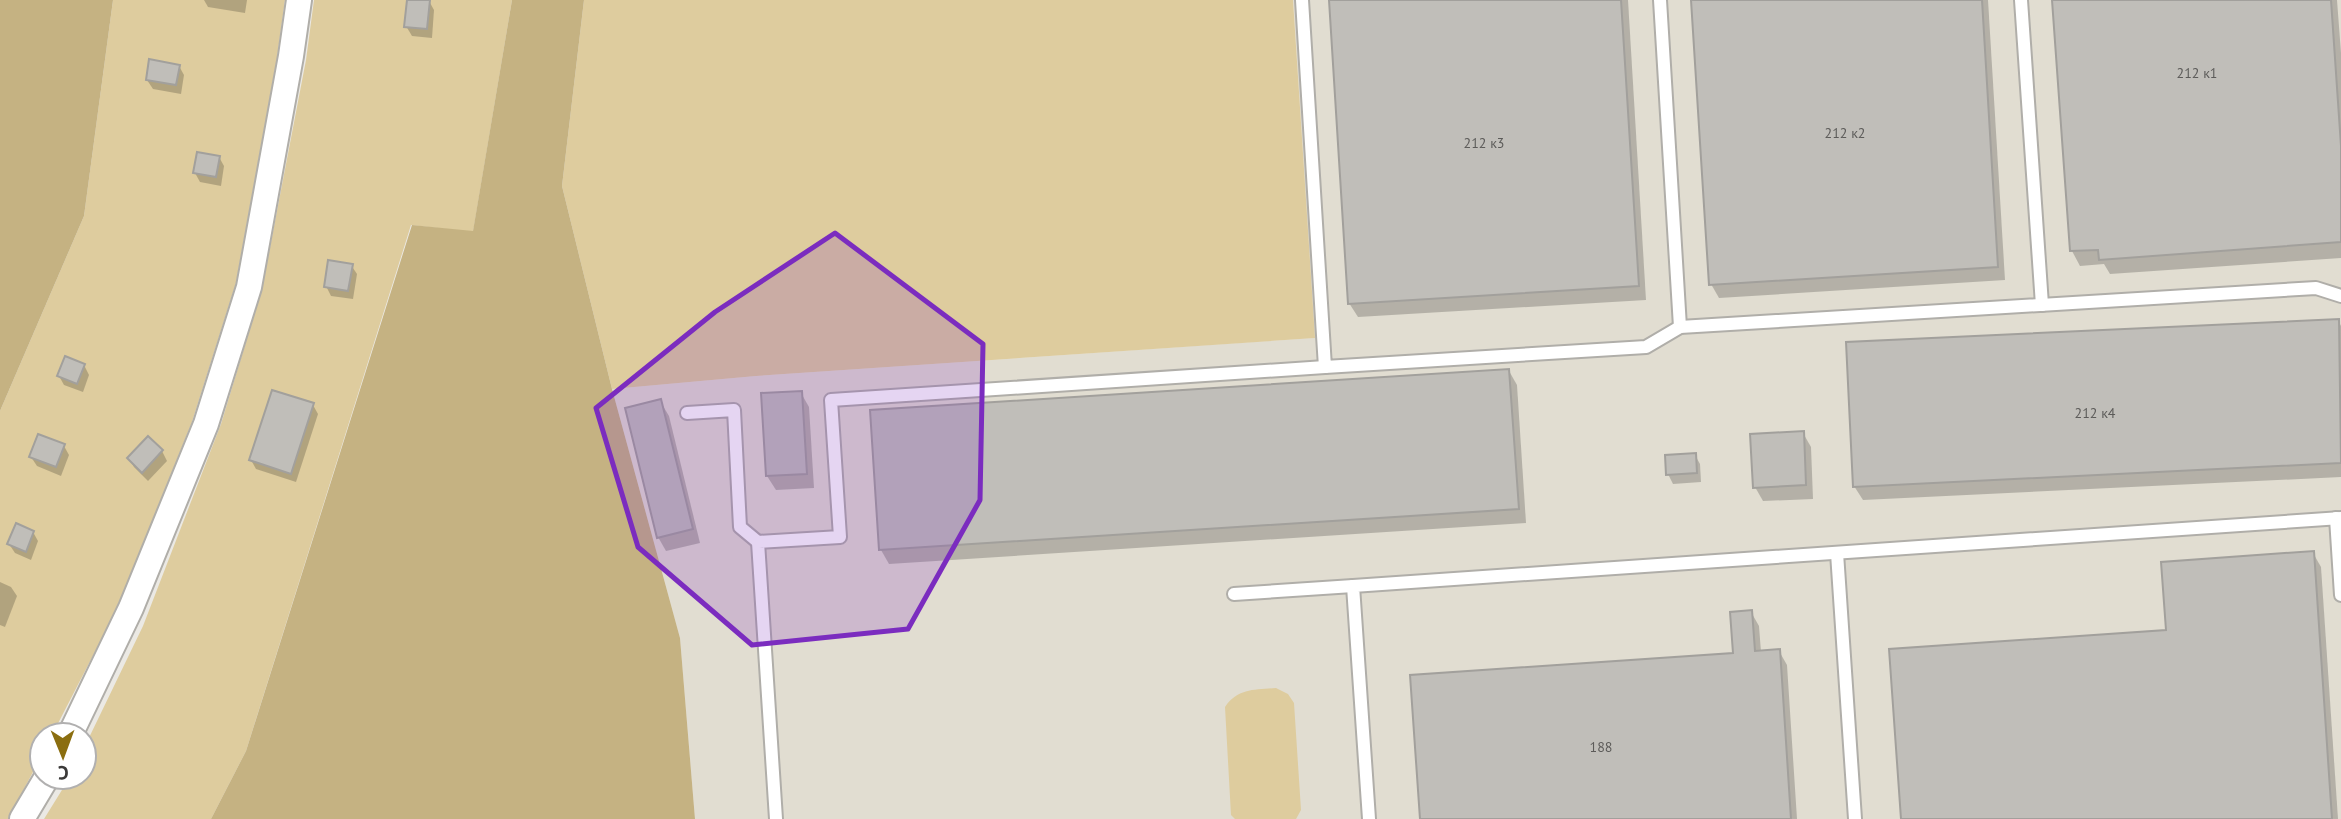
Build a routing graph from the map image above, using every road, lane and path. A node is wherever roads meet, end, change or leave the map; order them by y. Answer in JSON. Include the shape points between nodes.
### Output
{"nodes":[{"id":1,"x":299,"y":0,"type":"edge"},
{"id":2,"x":1302,"y":0,"type":"edge"},
{"id":3,"x":1660,"y":0,"type":"edge"},
{"id":4,"x":2021,"y":0,"type":"edge"},
{"id":5,"x":2341,"y":296,"type":"edge"},
{"id":6,"x":2042,"y":305,"type":"junction"},
{"id":7,"x":1680,"y":327,"type":"junction"},
{"id":8,"x":1325,"y":368,"type":"junction"},
{"id":9,"x":687,"y":413,"type":"dead end"},
{"id":10,"x":2338,"y":518,"type":"edge"},
{"id":11,"x":758,"y":542,"type":"junction"},
{"id":12,"x":1837,"y":553,"type":"junction"},
{"id":13,"x":1353,"y":586,"type":"junction"},
{"id":14,"x":1234,"y":594,"type":"dead end"},
{"id":15,"x":2341,"y":595,"type":"edge"},
{"id":16,"x":77,"y":721,"type":"edge"},
{"id":17,"x":39,"y":791,"type":"edge"},
{"id":18,"x":22,"y":819,"type":"edge"},
{"id":19,"x":776,"y":819,"type":"edge"},
{"id":20,"x":1369,"y":819,"type":"edge"},
{"id":21,"x":1855,"y":819,"type":"edge"}],
"edges":[{"from":1,"to":16,"type":"street","via":[[249,286],[206,424],[131,608]]},
{"from":2,"to":8,"type":"lane"},
{"from":3,"to":7,"type":"lane"},
{"from":4,"to":6,"type":"lane"},
{"from":5,"to":6,"type":"lane","via":[[2316,288]]},
{"from":6,"to":7,"type":"lane"},
{"from":7,"to":8,"type":"lane","via":[[1646,347]]},
{"from":8,"to":11,"type":"lane","via":[[831,400],[840,537]]},
{"from":9,"to":11,"type":"lane","via":[[734,410],[740,527]]},
{"from":10,"to":12,"type":"lane"},
{"from":10,"to":15,"type":"lane"},
{"from":11,"to":19,"type":"lane"},
{"from":12,"to":13,"type":"lane"},
{"from":12,"to":21,"type":"lane"},
{"from":13,"to":14,"type":"lane"},
{"from":13,"to":20,"type":"lane"},
{"from":17,"to":18,"type":"street"}]}
